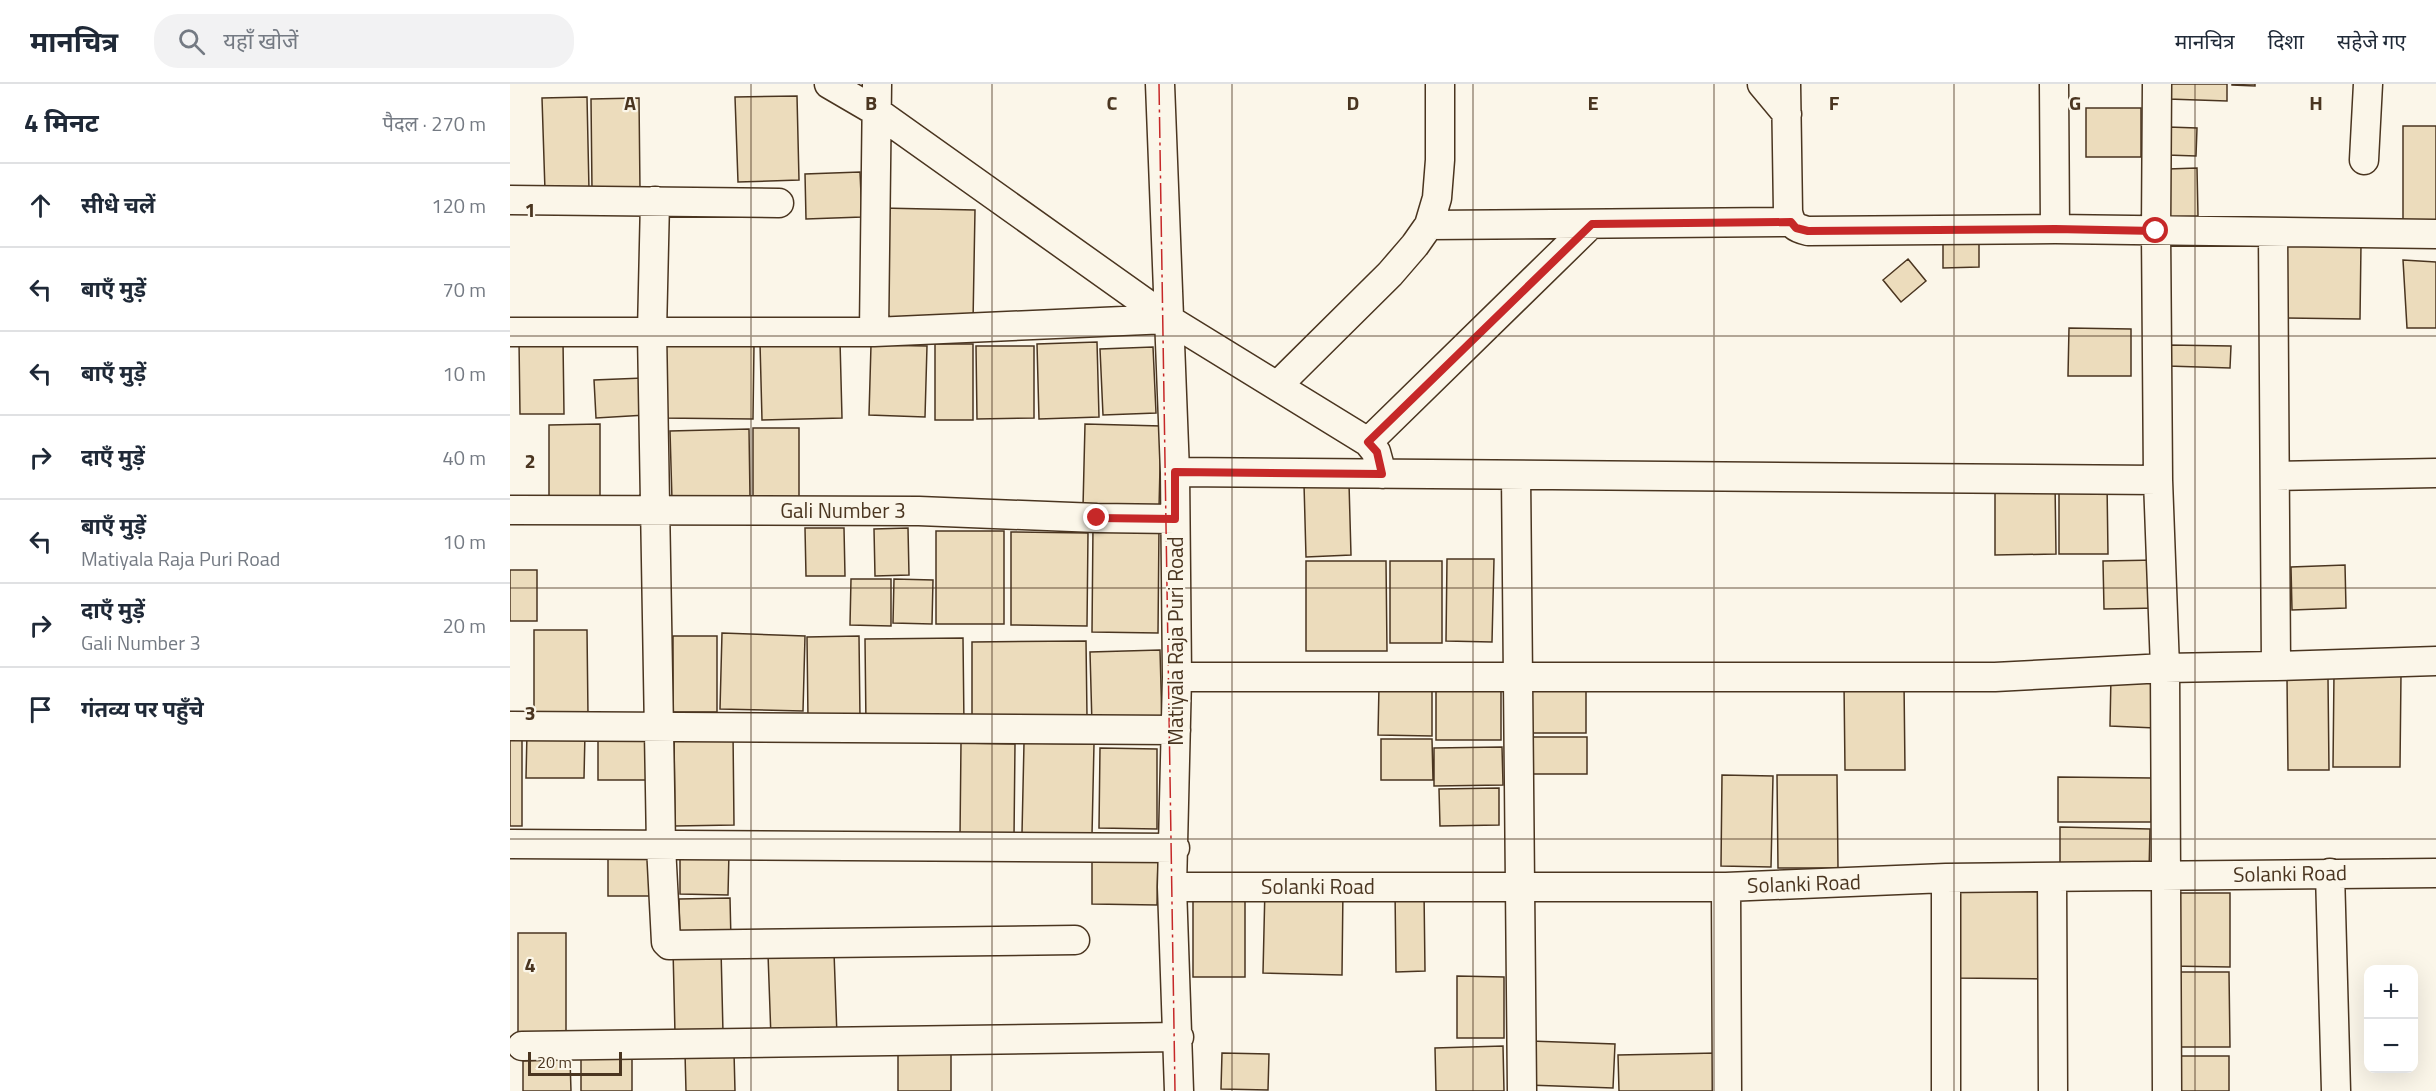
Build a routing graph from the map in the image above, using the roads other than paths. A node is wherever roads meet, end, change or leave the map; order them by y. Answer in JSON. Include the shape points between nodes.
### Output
{"nodes":[{"id":1,"x":829,"y":84,"type":"edge"},
{"id":2,"x":877,"y":84,"type":"edge"},
{"id":3,"x":1160,"y":84,"type":"edge"},
{"id":4,"x":1440,"y":84,"type":"edge"},
{"id":5,"x":1762,"y":84,"type":"edge"},
{"id":6,"x":1786,"y":84,"type":"edge"},
{"id":7,"x":2054,"y":84,"type":"edge"},
{"id":8,"x":2157,"y":84,"type":"edge"},
{"id":9,"x":2368,"y":84,"type":"edge"},
{"id":10,"x":877,"y":112,"type":"junction"},
{"id":11,"x":1786,"y":114,"type":"junction"},
{"id":12,"x":2364,"y":160,"type":"dead end"},
{"id":13,"x":510,"y":200,"type":"edge"},
{"id":14,"x":655,"y":201,"type":"junction"},
{"id":15,"x":779,"y":203,"type":"dead end"},
{"id":16,"x":1791,"y":222,"type":"junction"},
{"id":17,"x":1592,"y":224,"type":"junction"},
{"id":18,"x":1429,"y":225,"type":"junction"},
{"id":19,"x":2055,"y":229,"type":"junction"},
{"id":20,"x":2156,"y":231,"type":"junction"},
{"id":21,"x":2273,"y":233,"type":"junction"},
{"id":22,"x":2436,"y":234,"type":"edge"},
{"id":23,"x":1168,"y":320,"type":"junction"},
{"id":24,"x":510,"y":332,"type":"edge"},
{"id":25,"x":652,"y":332,"type":"junction"},
{"id":26,"x":874,"y":332,"type":"junction"},
{"id":27,"x":1277,"y":386,"type":"junction"},
{"id":28,"x":1368,"y":442,"type":"junction"},
{"id":29,"x":1175,"y":472,"type":"junction"},
{"id":30,"x":2436,"y":473,"type":"edge"},
{"id":31,"x":1382,"y":474,"type":"junction"},
{"id":32,"x":1516,"y":475,"type":"junction"},
{"id":33,"x":2276,"y":476,"type":"junction"},
{"id":34,"x":2158,"y":480,"type":"junction"},
{"id":35,"x":510,"y":510,"type":"edge"},
{"id":36,"x":657,"y":510,"type":"junction"},
{"id":37,"x":1175,"y":519,"type":"junction"},
{"id":38,"x":2436,"y":661,"type":"edge"},
{"id":39,"x":2276,"y":666,"type":"junction"},
{"id":40,"x":2165,"y":668,"type":"junction"},
{"id":41,"x":1177,"y":677,"type":"junction"},
{"id":42,"x":1518,"y":678,"type":"junction"},
{"id":43,"x":510,"y":726,"type":"edge"},
{"id":44,"x":659,"y":727,"type":"junction"},
{"id":45,"x":1176,"y":730,"type":"junction"},
{"id":46,"x":510,"y":844,"type":"edge"},
{"id":47,"x":662,"y":846,"type":"junction"},
{"id":48,"x":1175,"y":848,"type":"junction"},
{"id":49,"x":2330,"y":873,"type":"junction"},
{"id":50,"x":2436,"y":873,"type":"edge"},
{"id":51,"x":2167,"y":876,"type":"junction"},
{"id":52,"x":2052,"y":877,"type":"junction"},
{"id":53,"x":1946,"y":878,"type":"junction"},
{"id":54,"x":1521,"y":886,"type":"junction"},
{"id":55,"x":1172,"y":887,"type":"junction"},
{"id":56,"x":1726,"y":887,"type":"junction"},
{"id":57,"x":1075,"y":940,"type":"dead end"},
{"id":58,"x":1179,"y":1037,"type":"junction"},
{"id":59,"x":522,"y":1046,"type":"dead end"},
{"id":60,"x":1179,"y":1091,"type":"edge"},
{"id":61,"x":1522,"y":1091,"type":"edge"},
{"id":62,"x":1727,"y":1091,"type":"edge"},
{"id":63,"x":1946,"y":1091,"type":"edge"},
{"id":64,"x":2053,"y":1091,"type":"edge"},
{"id":65,"x":2167,"y":1091,"type":"edge"},
{"id":66,"x":2336,"y":1091,"type":"edge"}],
"edges":[{"from":1,"to":10,"type":"street"},
{"from":2,"to":10,"type":"street"},
{"from":3,"to":23,"type":"street","name":"Matiyala Raja Puri Road"},
{"from":4,"to":18,"type":"street","via":[[1440,160],[1437,198]]},
{"from":5,"to":11,"type":"street"},
{"from":6,"to":11,"type":"street"},
{"from":7,"to":19,"type":"street"},
{"from":8,"to":20,"type":"street"},
{"from":9,"to":12,"type":"street"},
{"from":10,"to":23,"type":"street"},
{"from":10,"to":26,"type":"street"},
{"from":11,"to":16,"type":"street"},
{"from":13,"to":14,"type":"street"},
{"from":14,"to":15,"type":"street"},
{"from":14,"to":25,"type":"street"},
{"from":16,"to":17,"type":"street"},
{"from":16,"to":19,"type":"street","via":[[1808,231]]},
{"from":17,"to":18,"type":"street"},
{"from":17,"to":28,"type":"street"},
{"from":18,"to":27,"type":"street","via":[[1390,273]]},
{"from":19,"to":20,"type":"street"},
{"from":20,"to":21,"type":"street"},
{"from":20,"to":34,"type":"street"},
{"from":21,"to":22,"type":"street"},
{"from":21,"to":33,"type":"street"},
{"from":23,"to":26,"type":"street"},
{"from":23,"to":27,"type":"street"},
{"from":23,"to":29,"type":"street","name":"Matiyala Raja Puri Road"},
{"from":24,"to":25,"type":"street"},
{"from":25,"to":26,"type":"street"},
{"from":25,"to":36,"type":"street"},
{"from":27,"to":28,"type":"street"},
{"from":28,"to":31,"type":"street","via":[[1377,452]]},
{"from":29,"to":31,"type":"street"},
{"from":29,"to":37,"type":"street","name":"Matiyala Raja Puri Road"},
{"from":30,"to":33,"type":"street"},
{"from":31,"to":32,"type":"street"},
{"from":32,"to":34,"type":"street"},
{"from":32,"to":42,"type":"street"},
{"from":33,"to":39,"type":"street"},
{"from":34,"to":40,"type":"street"},
{"from":35,"to":36,"type":"street","name":"Gali Number 3"},
{"from":36,"to":37,"type":"street","name":"Gali Number 3","via":[[919,511]]},
{"from":36,"to":44,"type":"street"},
{"from":37,"to":41,"type":"street","name":"Matiyala Raja Puri Road"},
{"from":38,"to":39,"type":"street"},
{"from":39,"to":40,"type":"street"},
{"from":40,"to":42,"type":"street","via":[[1995,677]]},
{"from":40,"to":51,"type":"street"},
{"from":41,"to":42,"type":"street"},
{"from":41,"to":45,"type":"street","name":"Matiyala Raja Puri Road"},
{"from":42,"to":54,"type":"street"},
{"from":43,"to":44,"type":"street"},
{"from":44,"to":45,"type":"street"},
{"from":44,"to":47,"type":"street"},
{"from":45,"to":48,"type":"street","name":"Matiyala Raja Puri Road"},
{"from":46,"to":47,"type":"street"},
{"from":47,"to":48,"type":"street"},
{"from":47,"to":57,"type":"street","via":[[665,935],[669,945]]},
{"from":48,"to":55,"type":"street","name":"Matiyala Raja Puri Road"},
{"from":49,"to":50,"type":"street","name":"Solanki Road"},
{"from":49,"to":51,"type":"street","name":"Solanki Road"},
{"from":49,"to":66,"type":"street"},
{"from":51,"to":52,"type":"street","name":"Solanki Road"},
{"from":51,"to":65,"type":"street"},
{"from":52,"to":53,"type":"street","name":"Solanki Road"},
{"from":52,"to":64,"type":"street"},
{"from":53,"to":56,"type":"street","name":"Solanki Road"},
{"from":53,"to":63,"type":"street"},
{"from":54,"to":55,"type":"street","name":"Solanki Road"},
{"from":54,"to":56,"type":"street","name":"Solanki Road"},
{"from":54,"to":61,"type":"street"},
{"from":55,"to":58,"type":"street","name":"Matiyala Raja Puri Road"},
{"from":56,"to":62,"type":"street"},
{"from":58,"to":59,"type":"street"},
{"from":58,"to":60,"type":"street","name":"Matiyala Raja Puri Road"}]}
